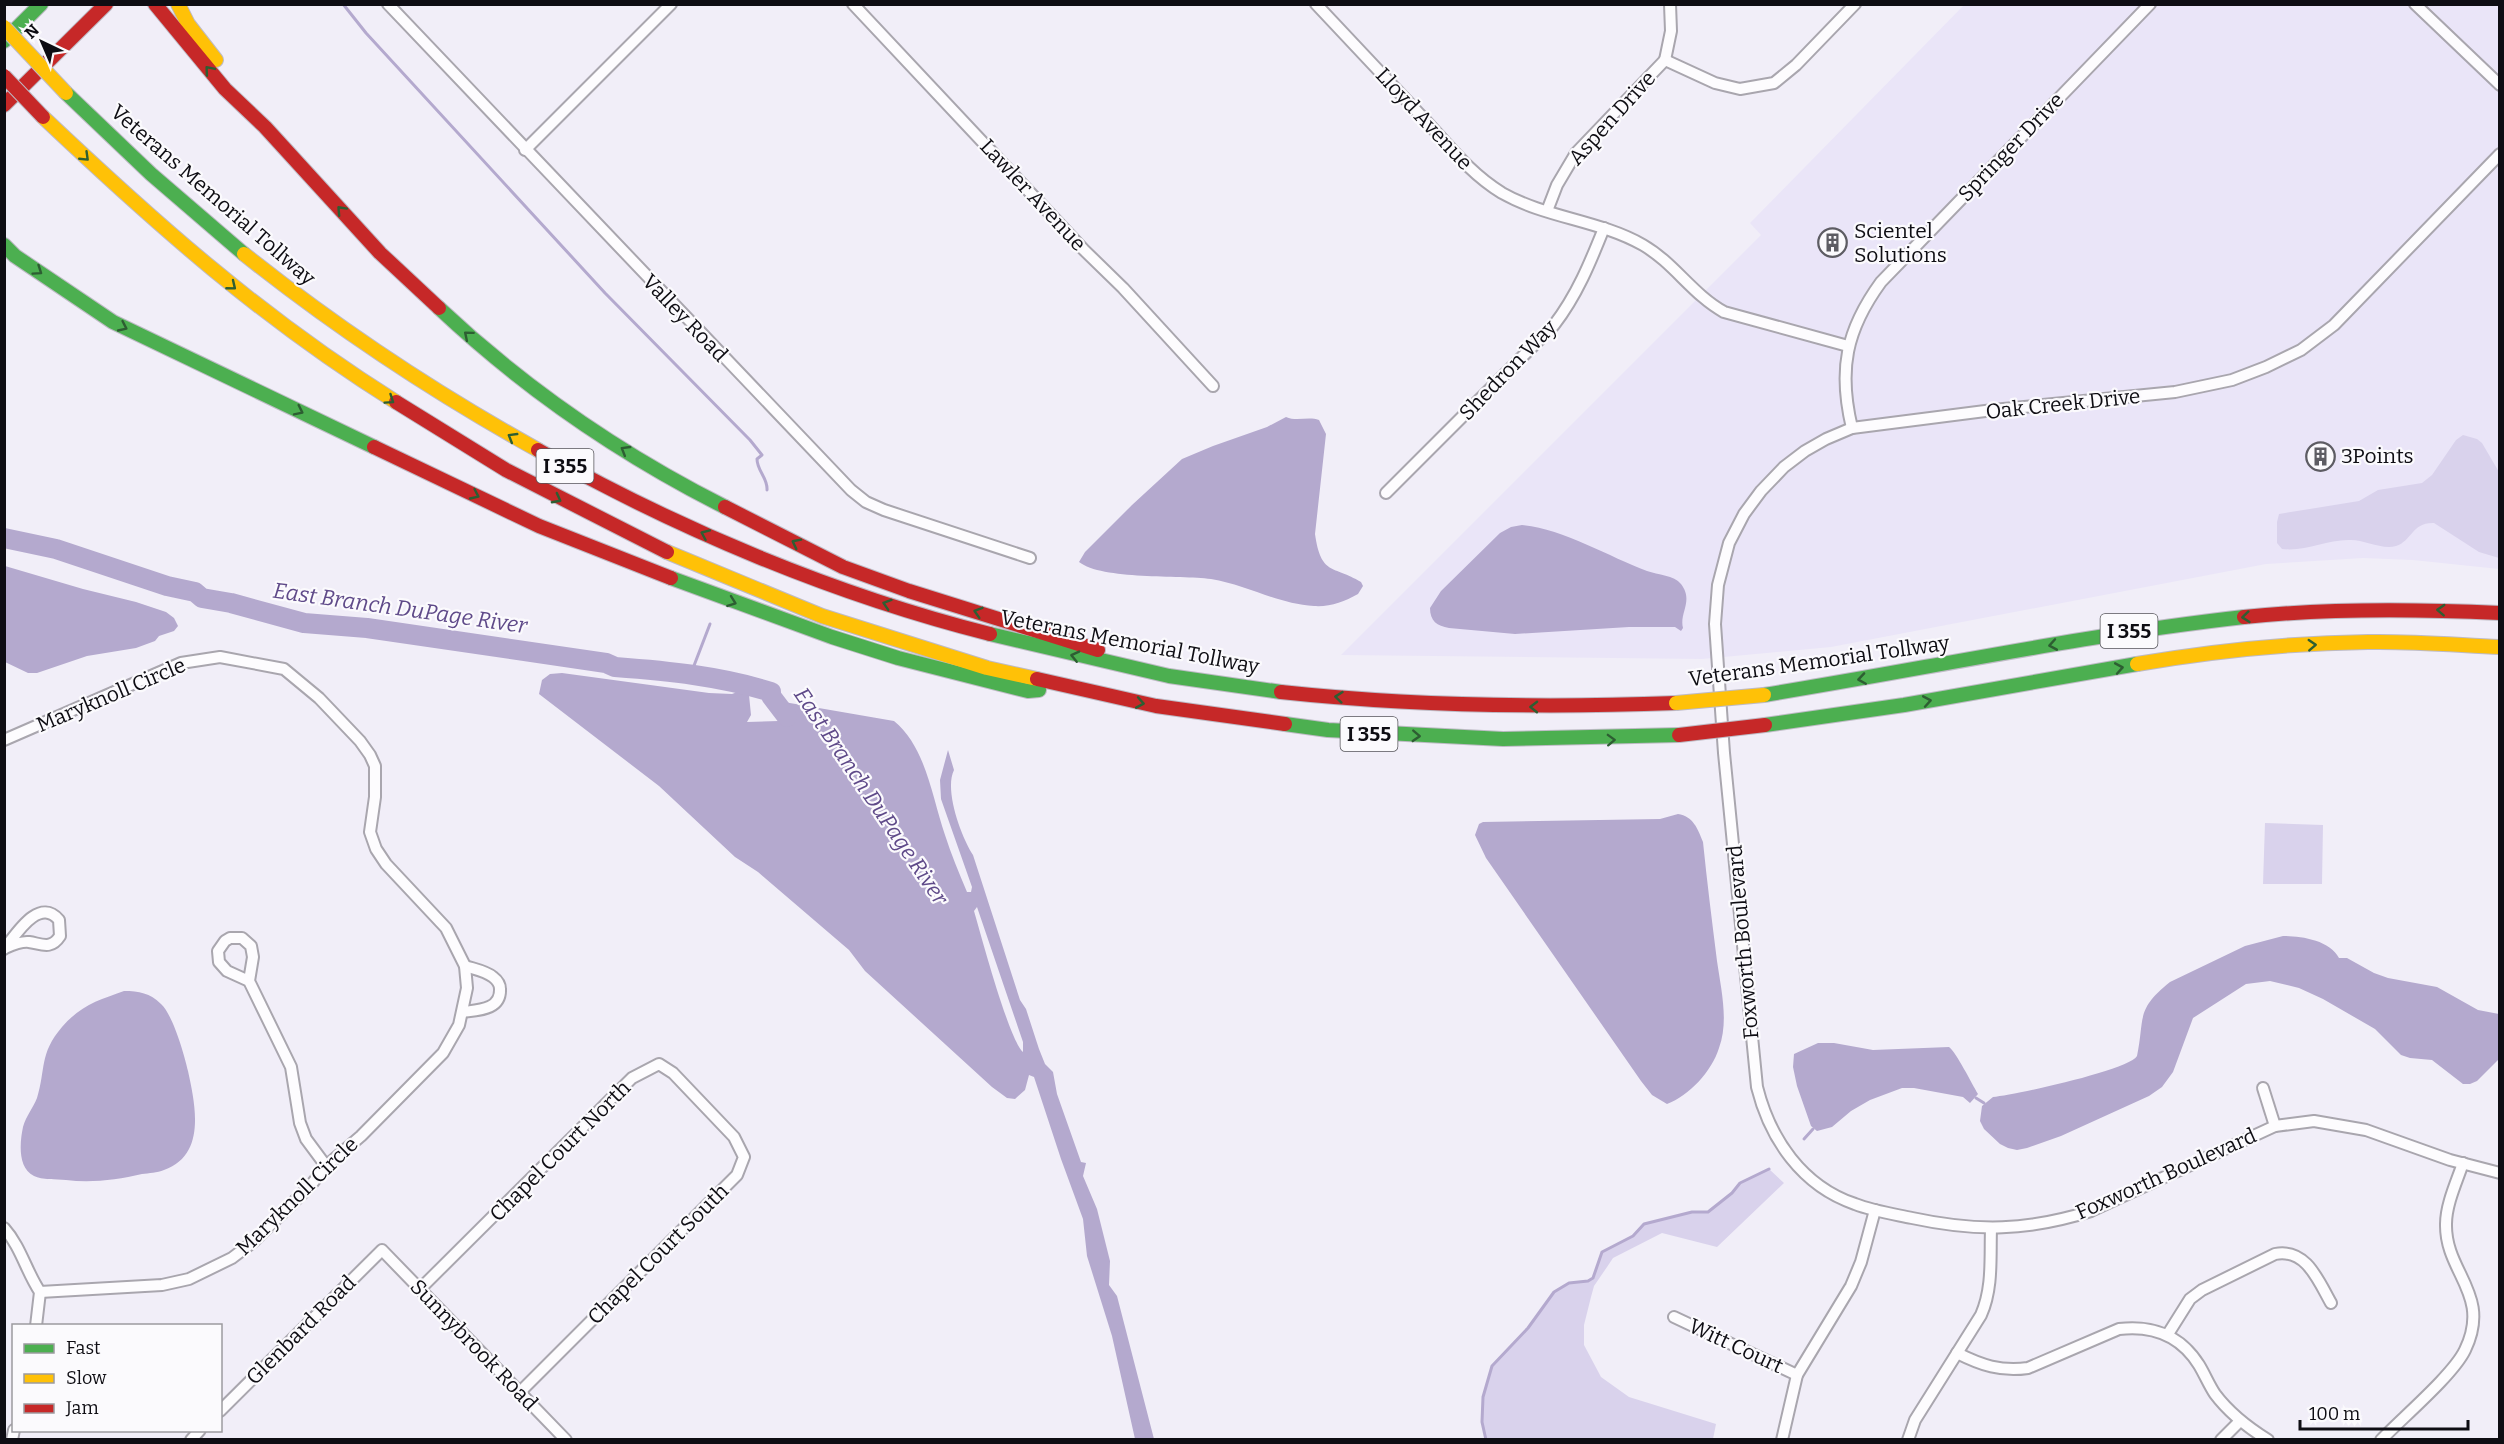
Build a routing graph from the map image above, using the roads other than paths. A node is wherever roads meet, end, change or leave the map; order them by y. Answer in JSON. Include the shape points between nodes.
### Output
{"nodes":[{"id":1,"x":41,"y":4,"type":"edge"},
{"id":2,"x":106,"y":4,"type":"edge"},
{"id":3,"x":155,"y":4,"type":"edge"},
{"id":4,"x":178,"y":4,"type":"edge"},
{"id":5,"x":388,"y":4,"type":"edge"},
{"id":6,"x":671,"y":4,"type":"edge"},
{"id":7,"x":853,"y":4,"type":"edge"},
{"id":8,"x":1316,"y":4,"type":"edge"},
{"id":9,"x":1670,"y":4,"type":"edge"},
{"id":10,"x":1855,"y":4,"type":"edge"},
{"id":11,"x":2150,"y":4,"type":"edge"},
{"id":12,"x":2415,"y":4,"type":"edge"},
{"id":13,"x":4,"y":27,"type":"edge"},
{"id":14,"x":4,"y":41,"type":"edge"},
{"id":15,"x":1665,"y":60,"type":"junction"},
{"id":16,"x":4,"y":76,"type":"edge"},
{"id":17,"x":2499,"y":85,"type":"edge"},
{"id":18,"x":4,"y":105,"type":"edge"},
{"id":19,"x":265,"y":127,"type":"junction"},
{"id":20,"x":525,"y":150,"type":"junction"},
{"id":21,"x":2499,"y":154,"type":"edge"},
{"id":22,"x":1547,"y":211,"type":"junction"},
{"id":23,"x":1604,"y":228,"type":"junction"},
{"id":24,"x":4,"y":245,"type":"edge"},
{"id":25,"x":1848,"y":346,"type":"junction"},
{"id":26,"x":1213,"y":386,"type":"dead end"},
{"id":27,"x":1852,"y":428,"type":"junction"},
{"id":28,"x":1386,"y":493,"type":"dead end"},
{"id":29,"x":1030,"y":558,"type":"dead end"},
{"id":30,"x":2499,"y":613,"type":"edge"},
{"id":31,"x":2499,"y":648,"type":"edge"},
{"id":32,"x":1152,"y":672,"type":"junction"},
{"id":33,"x":1719,"y":681,"type":"joint"},
{"id":34,"x":1062,"y":687,"type":"junction"},
{"id":35,"x":4,"y":741,"type":"edge"},
{"id":36,"x":5,"y":948,"type":"edge"},
{"id":37,"x":465,"y":966,"type":"junction"},
{"id":38,"x":249,"y":981,"type":"dead end"},
{"id":39,"x":463,"y":1012,"type":"junction"},
{"id":40,"x":2264,"y":1088,"type":"dead end"},
{"id":41,"x":704,"y":1107,"type":"joint"},
{"id":42,"x":2275,"y":1126,"type":"junction"},
{"id":43,"x":2463,"y":1163,"type":"junction"},
{"id":44,"x":326,"y":1166,"type":"junction"},
{"id":45,"x":2499,"y":1173,"type":"edge"},
{"id":46,"x":1875,"y":1210,"type":"junction"},
{"id":47,"x":4,"y":1228,"type":"edge"},
{"id":48,"x":1991,"y":1229,"type":"junction"},
{"id":49,"x":382,"y":1250,"type":"joint"},
{"id":50,"x":420,"y":1289,"type":"junction"},
{"id":51,"x":40,"y":1292,"type":"junction"},
{"id":52,"x":2331,"y":1303,"type":"dead end"},
{"id":53,"x":1674,"y":1317,"type":"dead end"},
{"id":54,"x":36,"y":1324,"type":"edge"},
{"id":55,"x":2168,"y":1334,"type":"junction"},
{"id":56,"x":1957,"y":1353,"type":"junction"},
{"id":57,"x":1797,"y":1375,"type":"junction"},
{"id":58,"x":520,"y":1392,"type":"junction"},
{"id":59,"x":222,"y":1408,"type":"edge"},
{"id":60,"x":2239,"y":1422,"type":"junction"},
{"id":61,"x":564,"y":1439,"type":"edge"},
{"id":62,"x":1782,"y":1440,"type":"edge"},
{"id":63,"x":1908,"y":1440,"type":"edge"},
{"id":64,"x":2221,"y":1440,"type":"edge"},
{"id":65,"x":2268,"y":1440,"type":"edge"},
{"id":66,"x":2381,"y":1440,"type":"edge"}],
"edges":[{"from":1,"to":14,"type":"main road"},
{"from":2,"to":18,"type":"main road"},
{"from":19,"to":3,"type":"main road","one_way":true,"via":[[225,89]]},
{"from":4,"to":19,"type":"main road","via":[[188,24]]},
{"from":5,"to":20,"type":"street","name":"Valley Road"},
{"from":6,"to":20,"type":"street"},
{"from":7,"to":26,"type":"street","name":"Lawler Avenue"},
{"from":8,"to":22,"type":"street","name":"Lloyd Avenue","via":[[1470,169],[1504,193]]},
{"from":9,"to":15,"type":"street","via":[[1671,31]]},
{"from":10,"to":15,"type":"street","via":[[1774,83],[1740,89],[1714,83]]},
{"from":11,"to":25,"type":"street","name":"Springer Drive","via":[[1881,282],[1855,323]]},
{"from":12,"to":17,"type":"street"},
{"from":32,"to":13,"type":"main road","name":"Veterans Memorial Tollway","number":"I 355","one_way":true,"bridge":true,"via":[[1011,642],[864,596],[763,559],[628,499],[519,441],[414,377],[304,301],[171,192],[66,93]]},
{"from":15,"to":22,"type":"street","name":"Aspen Drive","via":[[1576,153]]},
{"from":16,"to":34,"type":"main road","number":"I 355","one_way":true,"bridge":true,"via":[[148,216],[283,327],[395,404],[504,470],[677,559],[789,605],[899,643]]},
{"from":32,"to":19,"type":"main road","one_way":true,"via":[[1125,659],[843,567],[691,490],[615,444],[518,376],[437,309]]},
{"from":20,"to":29,"type":"street","name":"Valley Road","via":[[851,490],[884,510]]},
{"from":21,"to":27,"type":"street","name":"Oak Creek Drive","via":[[2334,325],[2301,350],[2266,367],[2232,380],[2175,393]]},
{"from":22,"to":23,"type":"street","name":"Lloyd Avenue"},
{"from":23,"to":25,"type":"street","name":"Lloyd Avenue","via":[[1642,245],[1706,302],[1724,312]]},
{"from":23,"to":28,"type":"street","name":"Shedron Way","via":[[1584,278],[1554,325]]},
{"from":24,"to":34,"type":"main road","one_way":true,"via":[[113,322],[539,526],[756,611],[898,658],[1028,691]]},
{"from":25,"to":27,"type":"street","name":"Springer Drive","via":[[1844,390]]},
{"from":27,"to":33,"type":"street","name":"Oak Creek Drive","via":[[1819,443],[1784,467],[1761,491],[1737,528],[1722,568],[1716,604]]},
{"from":30,"to":32,"type":"main road","name":"Veterans Memorial Tollway","number":"I 355","one_way":true,"bridge":true,"via":[[2415,609],[2300,611],[2131,631],[1764,695],[1676,703],[1534,707],[1367,700],[1257,690]]},
{"from":34,"to":31,"type":"main road","number":"I 355","one_way":true,"bridge":true,"via":[[1234,720],[1370,734],[1557,741],[1679,735],[1765,725],[2213,653],[2281,646],[2369,642]]},
{"from":33,"to":46,"type":"street","name":"Foxworth Boulevard","via":[[1762,1107],[1784,1151],[1816,1183],[1836,1196]]},
{"from":35,"to":37,"type":"street","name":"Maryknoll Circle","via":[[181,663],[220,657],[284,669],[319,698],[370,755],[375,766],[375,798],[370,832],[376,849],[447,928]]},
{"from":36,"to":36,"type":"street","via":[[18,942],[52,944],[61,931],[59,920],[51,913],[39,912]]},
{"from":37,"to":39,"type":"street","name":"Maryknoll Circle"},
{"from":37,"to":39,"type":"street","via":[[491,975],[500,990],[492,1006]]},
{"from":38,"to":44,"type":"street","via":[[291,1068],[300,1124]]},
{"from":39,"to":44,"type":"street","name":"Maryknoll Circle","via":[[450,1043],[436,1061]]},
{"from":40,"to":42,"type":"street"},
{"from":41,"to":50,"type":"street","name":"Chapel Court North","via":[[673,1073],[659,1064],[636,1075]]},
{"from":41,"to":58,"type":"street","name":"Chapel Court South","via":[[734,1137],[744,1157],[737,1175]]},
{"from":42,"to":43,"type":"street","name":"Foxworth Boulevard","via":[[2314,1120],[2351,1126]]},
{"from":42,"to":48,"type":"street","name":"Foxworth Boulevard","via":[[2091,1211],[2044,1224]]},
{"from":43,"to":45,"type":"street","name":"Foxworth Boulevard"},
{"from":43,"to":66,"type":"street","via":[[2446,1224],[2449,1245],[2471,1298],[2474,1319],[2469,1340],[2454,1366]]},
{"from":44,"to":51,"type":"street","name":"Maryknoll Circle","via":[[253,1242],[210,1271],[162,1285]]},
{"from":46,"to":48,"type":"street","name":"Foxworth Boulevard","via":[[1946,1225]]},
{"from":46,"to":57,"type":"street","via":[[1851,1286]]},
{"from":47,"to":51,"type":"street","via":[[21,1252]]},
{"from":48,"to":56,"type":"street","via":[[1986,1303]]},
{"from":49,"to":50,"type":"street","name":"Sunnybrook Road"},
{"from":49,"to":59,"type":"street","name":"Glenbard Road"},
{"from":50,"to":58,"type":"street","name":"Sunnybrook Road"},
{"from":51,"to":54,"type":"street"},
{"from":52,"to":55,"type":"street","via":[[2306,1263],[2285,1252],[2202,1290],[2190,1299]]},
{"from":53,"to":57,"type":"street","name":"Witt Court"},
{"from":55,"to":56,"type":"street","via":[[2135,1327],[2120,1329],[2028,1368],[2012,1370],[1979,1364]]},
{"from":55,"to":60,"type":"street","via":[[2194,1358],[2214,1393]]},
{"from":56,"to":63,"type":"street","via":[[1915,1420]]},
{"from":57,"to":62,"type":"street"},
{"from":58,"to":61,"type":"street","name":"Sunnybrook Road"},
{"from":60,"to":64,"type":"street"},
{"from":60,"to":65,"type":"street"}]}
